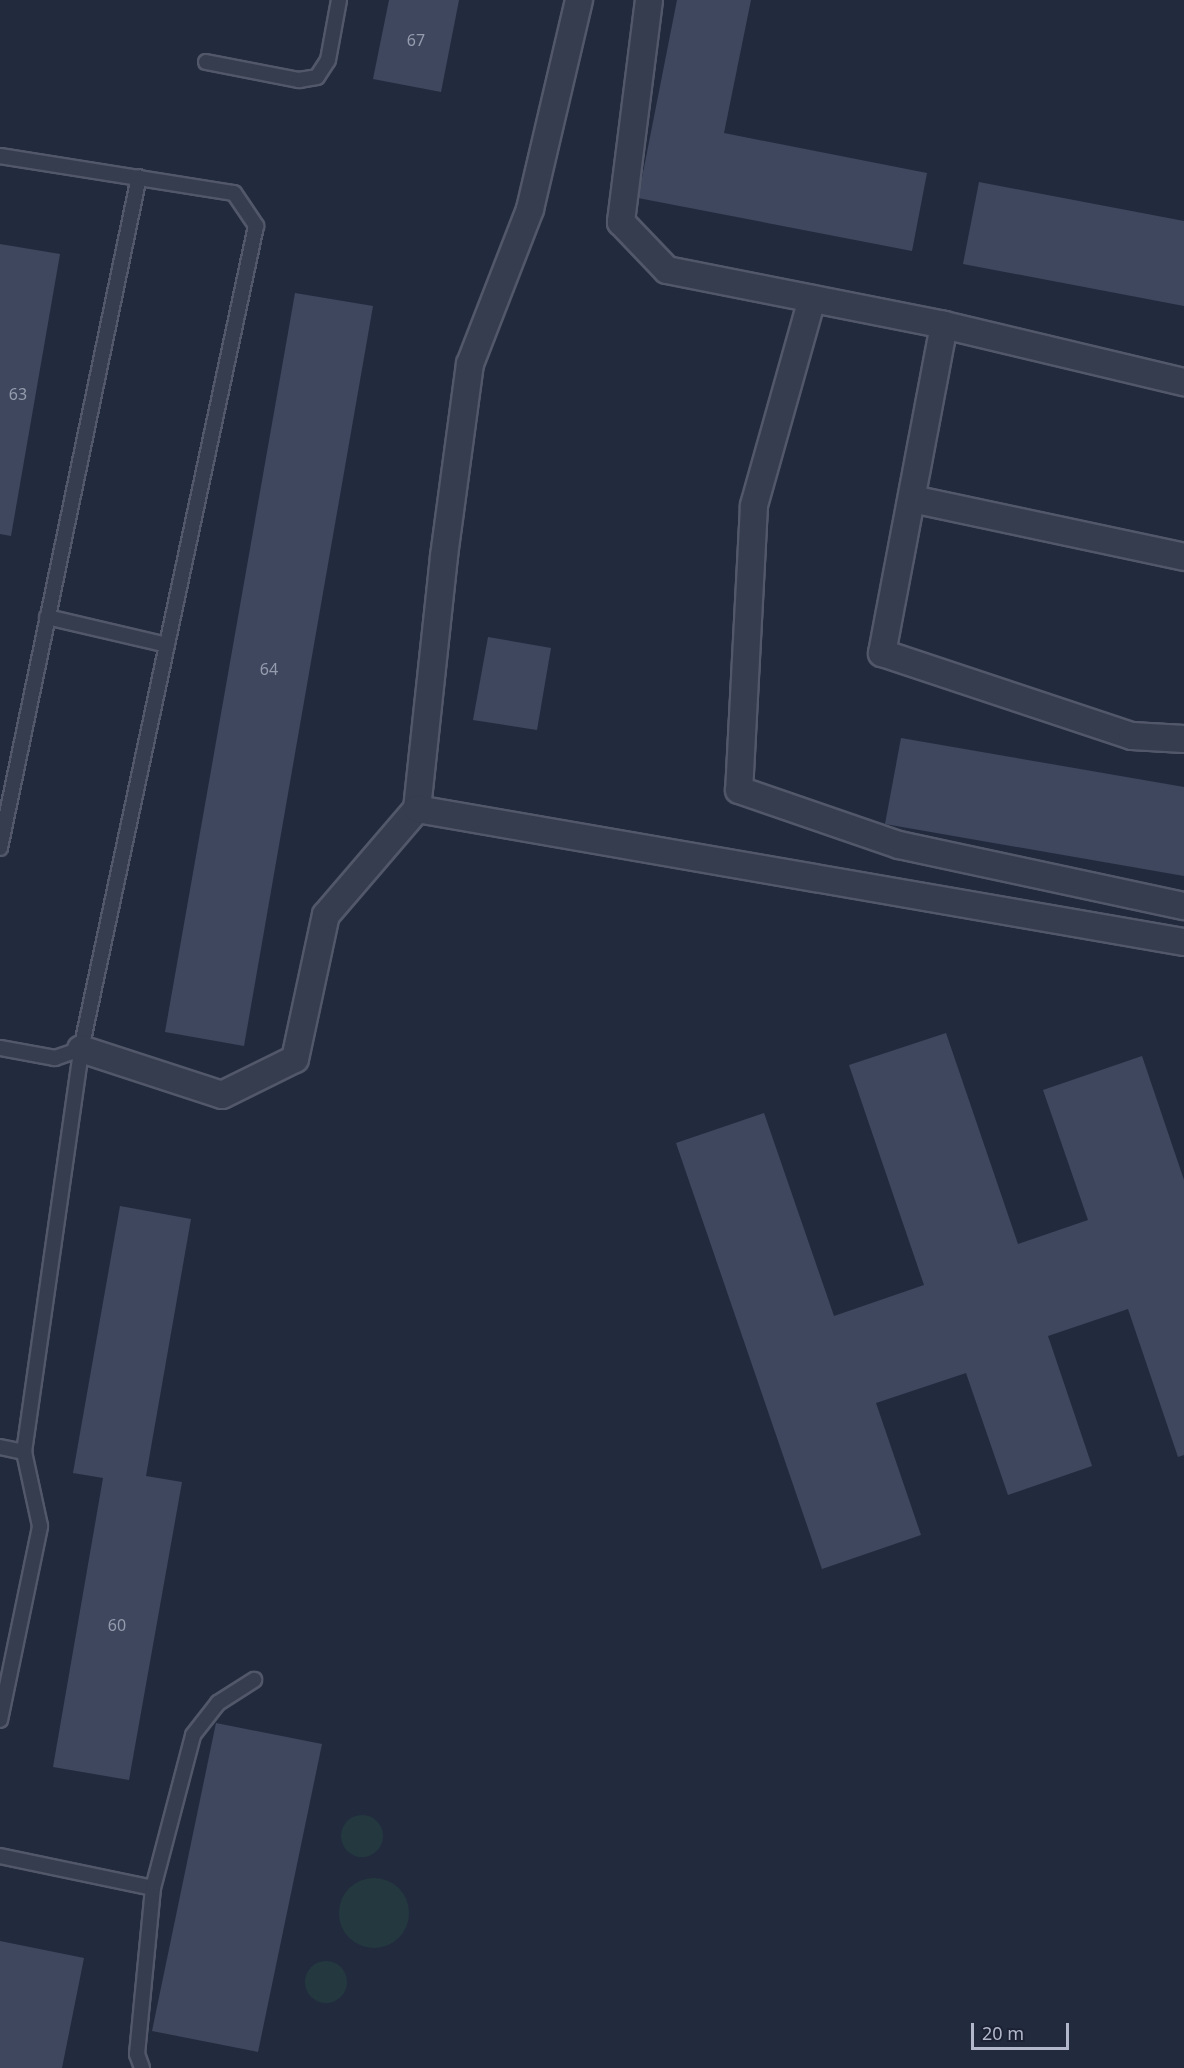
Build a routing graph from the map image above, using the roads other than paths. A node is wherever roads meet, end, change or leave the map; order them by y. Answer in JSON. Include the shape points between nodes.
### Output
{"nodes":[{"id":1,"x":339,"y":0,"type":"edge"},
{"id":2,"x":579,"y":0,"type":"edge"},
{"id":3,"x":649,"y":0,"type":"edge"},
{"id":4,"x":206,"y":62,"type":"dead end"},
{"id":5,"x":0,"y":156,"type":"edge"},
{"id":6,"x":140,"y":177,"type":"junction"},
{"id":7,"x":812,"y":299,"type":"junction"},
{"id":8,"x":944,"y":325,"type":"junction"},
{"id":9,"x":1184,"y":382,"type":"edge"},
{"id":10,"x":912,"y":499,"type":"junction"},
{"id":11,"x":1184,"y":557,"type":"edge"},
{"id":12,"x":47,"y":617,"type":"junction"},
{"id":13,"x":166,"y":645,"type":"junction"},
{"id":14,"x":1184,"y":740,"type":"edge"},
{"id":15,"x":417,"y":809,"type":"junction"},
{"id":16,"x":0,"y":848,"type":"edge"},
{"id":17,"x":1184,"y":906,"type":"edge"},
{"id":18,"x":1184,"y":942,"type":"edge"},
{"id":19,"x":0,"y":1048,"type":"edge"},
{"id":20,"x":81,"y":1049,"type":"junction"},
{"id":21,"x":0,"y":1447,"type":"edge"},
{"id":22,"x":24,"y":1452,"type":"junction"},
{"id":23,"x":254,"y":1680,"type":"dead end"},
{"id":24,"x":0,"y":1720,"type":"edge"},
{"id":25,"x":0,"y":1856,"type":"edge"},
{"id":26,"x":153,"y":1888,"type":"junction"},
{"id":27,"x":142,"y":2068,"type":"edge"}],
"edges":[{"from":1,"to":4,"type":"lane","via":[[328,60],[316,77],[299,80]]},
{"from":2,"to":15,"type":"street","via":[[530,209],[470,364],[444,556]]},
{"from":3,"to":7,"type":"street","via":[[621,222],[667,270]]},
{"from":5,"to":6,"type":"lane"},
{"from":6,"to":12,"type":"lane"},
{"from":6,"to":13,"type":"lane","via":[[234,193],[256,226]]},
{"from":7,"to":8,"type":"street"},
{"from":7,"to":17,"type":"street","via":[[754,506],[739,790],[899,844]]},
{"from":8,"to":9,"type":"street"},
{"from":8,"to":10,"type":"street"},
{"from":10,"to":11,"type":"street"},
{"from":10,"to":14,"type":"street","via":[[882,653],[1132,736]]},
{"from":12,"to":13,"type":"lane"},
{"from":12,"to":16,"type":"lane"},
{"from":13,"to":20,"type":"lane"},
{"from":15,"to":18,"type":"street"},
{"from":15,"to":20,"type":"street","via":[[326,915],[295,1059],[222,1095]]},
{"from":19,"to":20,"type":"lane","via":[[55,1058]]},
{"from":20,"to":22,"type":"lane"},
{"from":21,"to":22,"type":"lane"},
{"from":22,"to":24,"type":"lane","via":[[40,1526]]},
{"from":23,"to":26,"type":"lane","via":[[218,1703],[193,1735]]},
{"from":25,"to":26,"type":"lane"},
{"from":26,"to":27,"type":"lane","via":[[137,2054]]}]}
